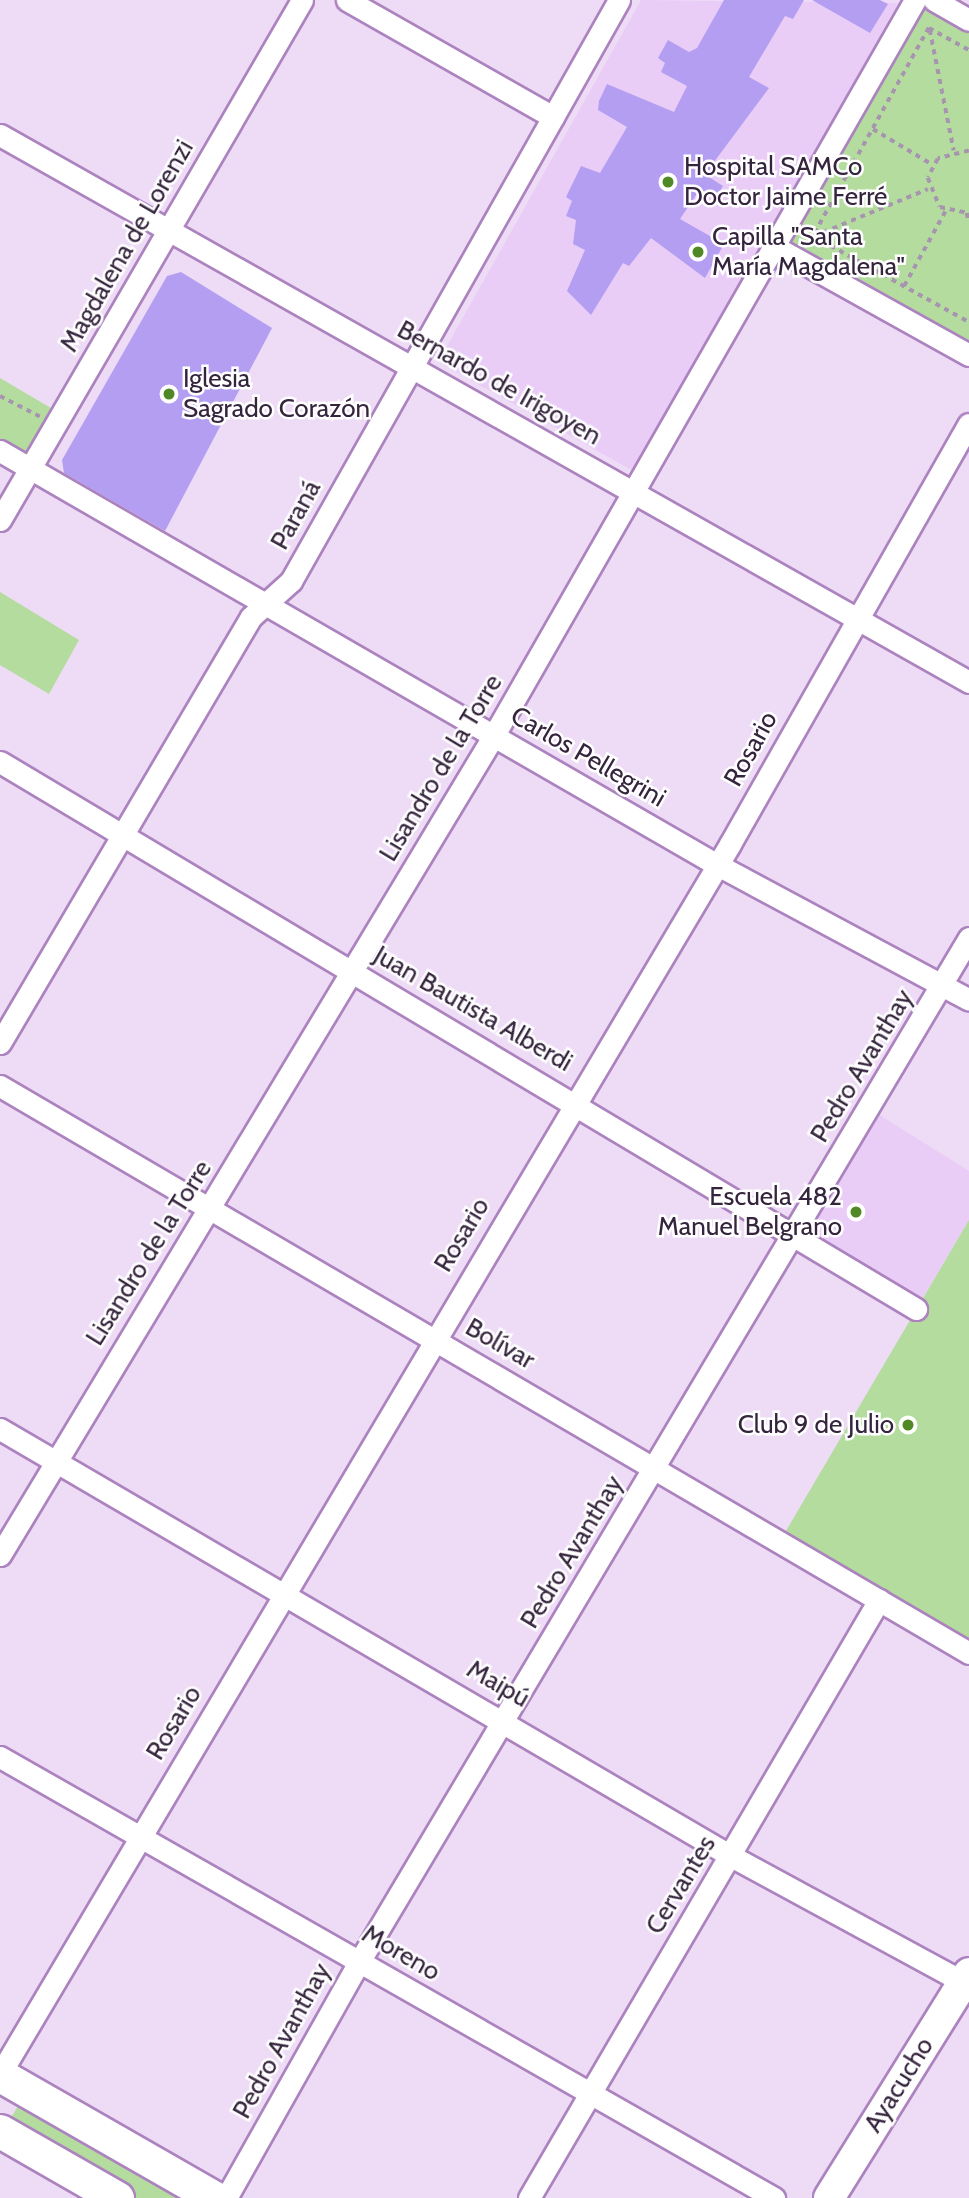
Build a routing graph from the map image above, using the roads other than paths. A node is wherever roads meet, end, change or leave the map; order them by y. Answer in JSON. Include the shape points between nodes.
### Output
{"nodes":[{"id":1,"x":302,"y":0,"type":"edge"},
{"id":2,"x":348,"y":0,"type":"edge"},
{"id":3,"x":619,"y":0,"type":"edge"},
{"id":4,"x":915,"y":0,"type":"edge"},
{"id":5,"x":934,"y":0,"type":"edge"},
{"id":6,"x":969,"y":20,"type":"edge"},
{"id":7,"x":553,"y":117,"type":"junction"},
{"id":8,"x":0,"y":135,"type":"edge"},
{"id":9,"x":167,"y":232,"type":"junction"},
{"id":10,"x":775,"y":247,"type":"junction"},
{"id":11,"x":969,"y":355,"type":"edge"},
{"id":12,"x":411,"y":366,"type":"junction"},
{"id":13,"x":969,"y":424,"type":"edge"},
{"id":14,"x":0,"y":451,"type":"edge"},
{"id":15,"x":30,"y":468,"type":"junction"},
{"id":16,"x":635,"y":490,"type":"junction"},
{"id":17,"x":0,"y":520,"type":"edge"},
{"id":18,"x":267,"y":601,"type":"junction"},
{"id":19,"x":858,"y":618,"type":"junction"},
{"id":20,"x":969,"y":682,"type":"edge"},
{"id":21,"x":494,"y":735,"type":"junction"},
{"id":22,"x":0,"y":762,"type":"edge"},
{"id":23,"x":124,"y":836,"type":"junction"},
{"id":24,"x":714,"y":863,"type":"junction"},
{"id":25,"x":969,"y":938,"type":"edge"},
{"id":26,"x":353,"y":971,"type":"junction"},
{"id":27,"x":943,"y":985,"type":"junction"},
{"id":28,"x":969,"y":1000,"type":"edge"},
{"id":29,"x":0,"y":1043,"type":"edge"},
{"id":30,"x":0,"y":1086,"type":"edge"},
{"id":31,"x":574,"y":1101,"type":"junction"},
{"id":32,"x":211,"y":1208,"type":"junction"},
{"id":33,"x":794,"y":1235,"type":"junction"},
{"id":34,"x":916,"y":1309,"type":"dead end"},
{"id":35,"x":434,"y":1338,"type":"junction"},
{"id":36,"x":0,"y":1429,"type":"edge"},
{"id":37,"x":55,"y":1460,"type":"junction"},
{"id":38,"x":656,"y":1467,"type":"junction"},
{"id":39,"x":0,"y":1555,"type":"edge"},
{"id":40,"x":284,"y":1593,"type":"junction"},
{"id":41,"x":879,"y":1600,"type":"junction"},
{"id":42,"x":969,"y":1653,"type":"edge"},
{"id":43,"x":503,"y":1719,"type":"junction"},
{"id":44,"x":0,"y":1757,"type":"edge"},
{"id":45,"x":139,"y":1836,"type":"junction"},
{"id":46,"x":732,"y":1856,"type":"junction"},
{"id":47,"x":359,"y":1962,"type":"junction"},
{"id":48,"x":967,"y":1980,"type":"edge"},
{"id":49,"x":0,"y":2074,"type":"edge"},
{"id":50,"x":590,"y":2093,"type":"junction"},
{"id":51,"x":0,"y":2131,"type":"edge"},
{"id":52,"x":117,"y":2198,"type":"edge"},
{"id":53,"x":215,"y":2198,"type":"edge"},
{"id":54,"x":226,"y":2198,"type":"edge"},
{"id":55,"x":529,"y":2198,"type":"edge"},
{"id":56,"x":774,"y":2198,"type":"edge"},
{"id":57,"x":829,"y":2198,"type":"edge"}],
"edges":[{"from":1,"to":9,"type":"street","name":"Magdalena de Lorenzi"},
{"from":2,"to":7,"type":"street"},
{"from":3,"to":7,"type":"street","name":"Paraná"},
{"from":4,"to":10,"type":"street","name":"Lisandro de la Torre"},
{"from":5,"to":6,"type":"street"},
{"from":7,"to":12,"type":"street","name":"Paraná"},
{"from":8,"to":9,"type":"street","name":"Bernardo de Irigoyen"},
{"from":9,"to":12,"type":"street","name":"Bernardo de Irigoyen"},
{"from":9,"to":15,"type":"street","name":"Magdalena de Lorenzi"},
{"from":10,"to":11,"type":"street"},
{"from":10,"to":16,"type":"street","name":"Lisandro de la Torre"},
{"from":12,"to":16,"type":"street","name":"Bernardo de Irigoyen"},
{"from":12,"to":18,"type":"street","name":"Paraná","via":[[291,581]]},
{"from":13,"to":19,"type":"street","name":"Rosario"},
{"from":14,"to":15,"type":"street","name":"Carlos Pellegrini"},
{"from":15,"to":17,"type":"street","name":"Magdalena de Lorenzi"},
{"from":15,"to":18,"type":"street","name":"Carlos Pellegrini"},
{"from":16,"to":19,"type":"street","name":"Bernardo de Irigoyen"},
{"from":16,"to":21,"type":"street","name":"Lisandro de la Torre"},
{"from":18,"to":21,"type":"street","name":"Carlos Pellegrini"},
{"from":18,"to":23,"type":"street","name":"Paraná","via":[[251,617]]},
{"from":19,"to":20,"type":"street","name":"Bernardo de Irigoyen"},
{"from":19,"to":24,"type":"street","name":"Rosario"},
{"from":21,"to":24,"type":"street","name":"Carlos Pellegrini"},
{"from":21,"to":26,"type":"street","name":"Lisandro de la Torre"},
{"from":22,"to":23,"type":"street","name":"Juan Bautista Alberdi"},
{"from":23,"to":26,"type":"street","name":"Juan Bautista Alberdi"},
{"from":23,"to":29,"type":"street","name":"Paraná"},
{"from":24,"to":27,"type":"street","name":"Carlos Pellegrini"},
{"from":24,"to":31,"type":"street","name":"Rosario"},
{"from":25,"to":27,"type":"street","name":"Pedro Avanthay"},
{"from":26,"to":31,"type":"street","name":"Juan Bautista Alberdi"},
{"from":26,"to":32,"type":"street","name":"Lisandro de la Torre"},
{"from":27,"to":28,"type":"street","name":"Carlos Pellegrini"},
{"from":27,"to":33,"type":"street","name":"Pedro Avanthay"},
{"from":30,"to":32,"type":"street","name":"Bolívar"},
{"from":31,"to":33,"type":"street","name":"Juan Bautista Alberdi"},
{"from":31,"to":35,"type":"street","name":"Rosario"},
{"from":32,"to":35,"type":"street","name":"Bolívar"},
{"from":32,"to":37,"type":"street","name":"Lisandro de la Torre"},
{"from":33,"to":34,"type":"street","name":"Juan Bautista Alberdi"},
{"from":33,"to":38,"type":"street","name":"Pedro Avanthay"},
{"from":35,"to":38,"type":"street","name":"Bolívar"},
{"from":35,"to":40,"type":"street","name":"Rosario"},
{"from":36,"to":37,"type":"street","name":"Maipú"},
{"from":37,"to":39,"type":"street","name":"Lisandro de la Torre"},
{"from":37,"to":40,"type":"street","name":"Maipú"},
{"from":38,"to":41,"type":"street","name":"Bolívar"},
{"from":38,"to":43,"type":"street","name":"Pedro Avanthay"},
{"from":40,"to":43,"type":"street","name":"Maipú"},
{"from":40,"to":45,"type":"street","name":"Rosario"},
{"from":41,"to":42,"type":"street","name":"Bolívar"},
{"from":41,"to":46,"type":"street","name":"Cervantes"},
{"from":43,"to":46,"type":"street","name":"Maipú"},
{"from":43,"to":47,"type":"street","name":"Pedro Avanthay"},
{"from":44,"to":45,"type":"street","name":"Moreno"},
{"from":45,"to":47,"type":"street","name":"Moreno"},
{"from":45,"to":49,"type":"street","name":"Rosario"},
{"from":46,"to":48,"type":"street","name":"Maipú"},
{"from":46,"to":50,"type":"street","name":"Cervantes"},
{"from":47,"to":50,"type":"street","name":"Moreno"},
{"from":47,"to":54,"type":"street","name":"Pedro Avanthay"},
{"from":48,"to":57,"type":"street","name":"Ayacucho"},
{"from":49,"to":53,"type":"main road"},
{"from":50,"to":55,"type":"street","name":"Cervantes"},
{"from":50,"to":56,"type":"street","name":"Moreno"},
{"from":51,"to":52,"type":"main road"}]}
